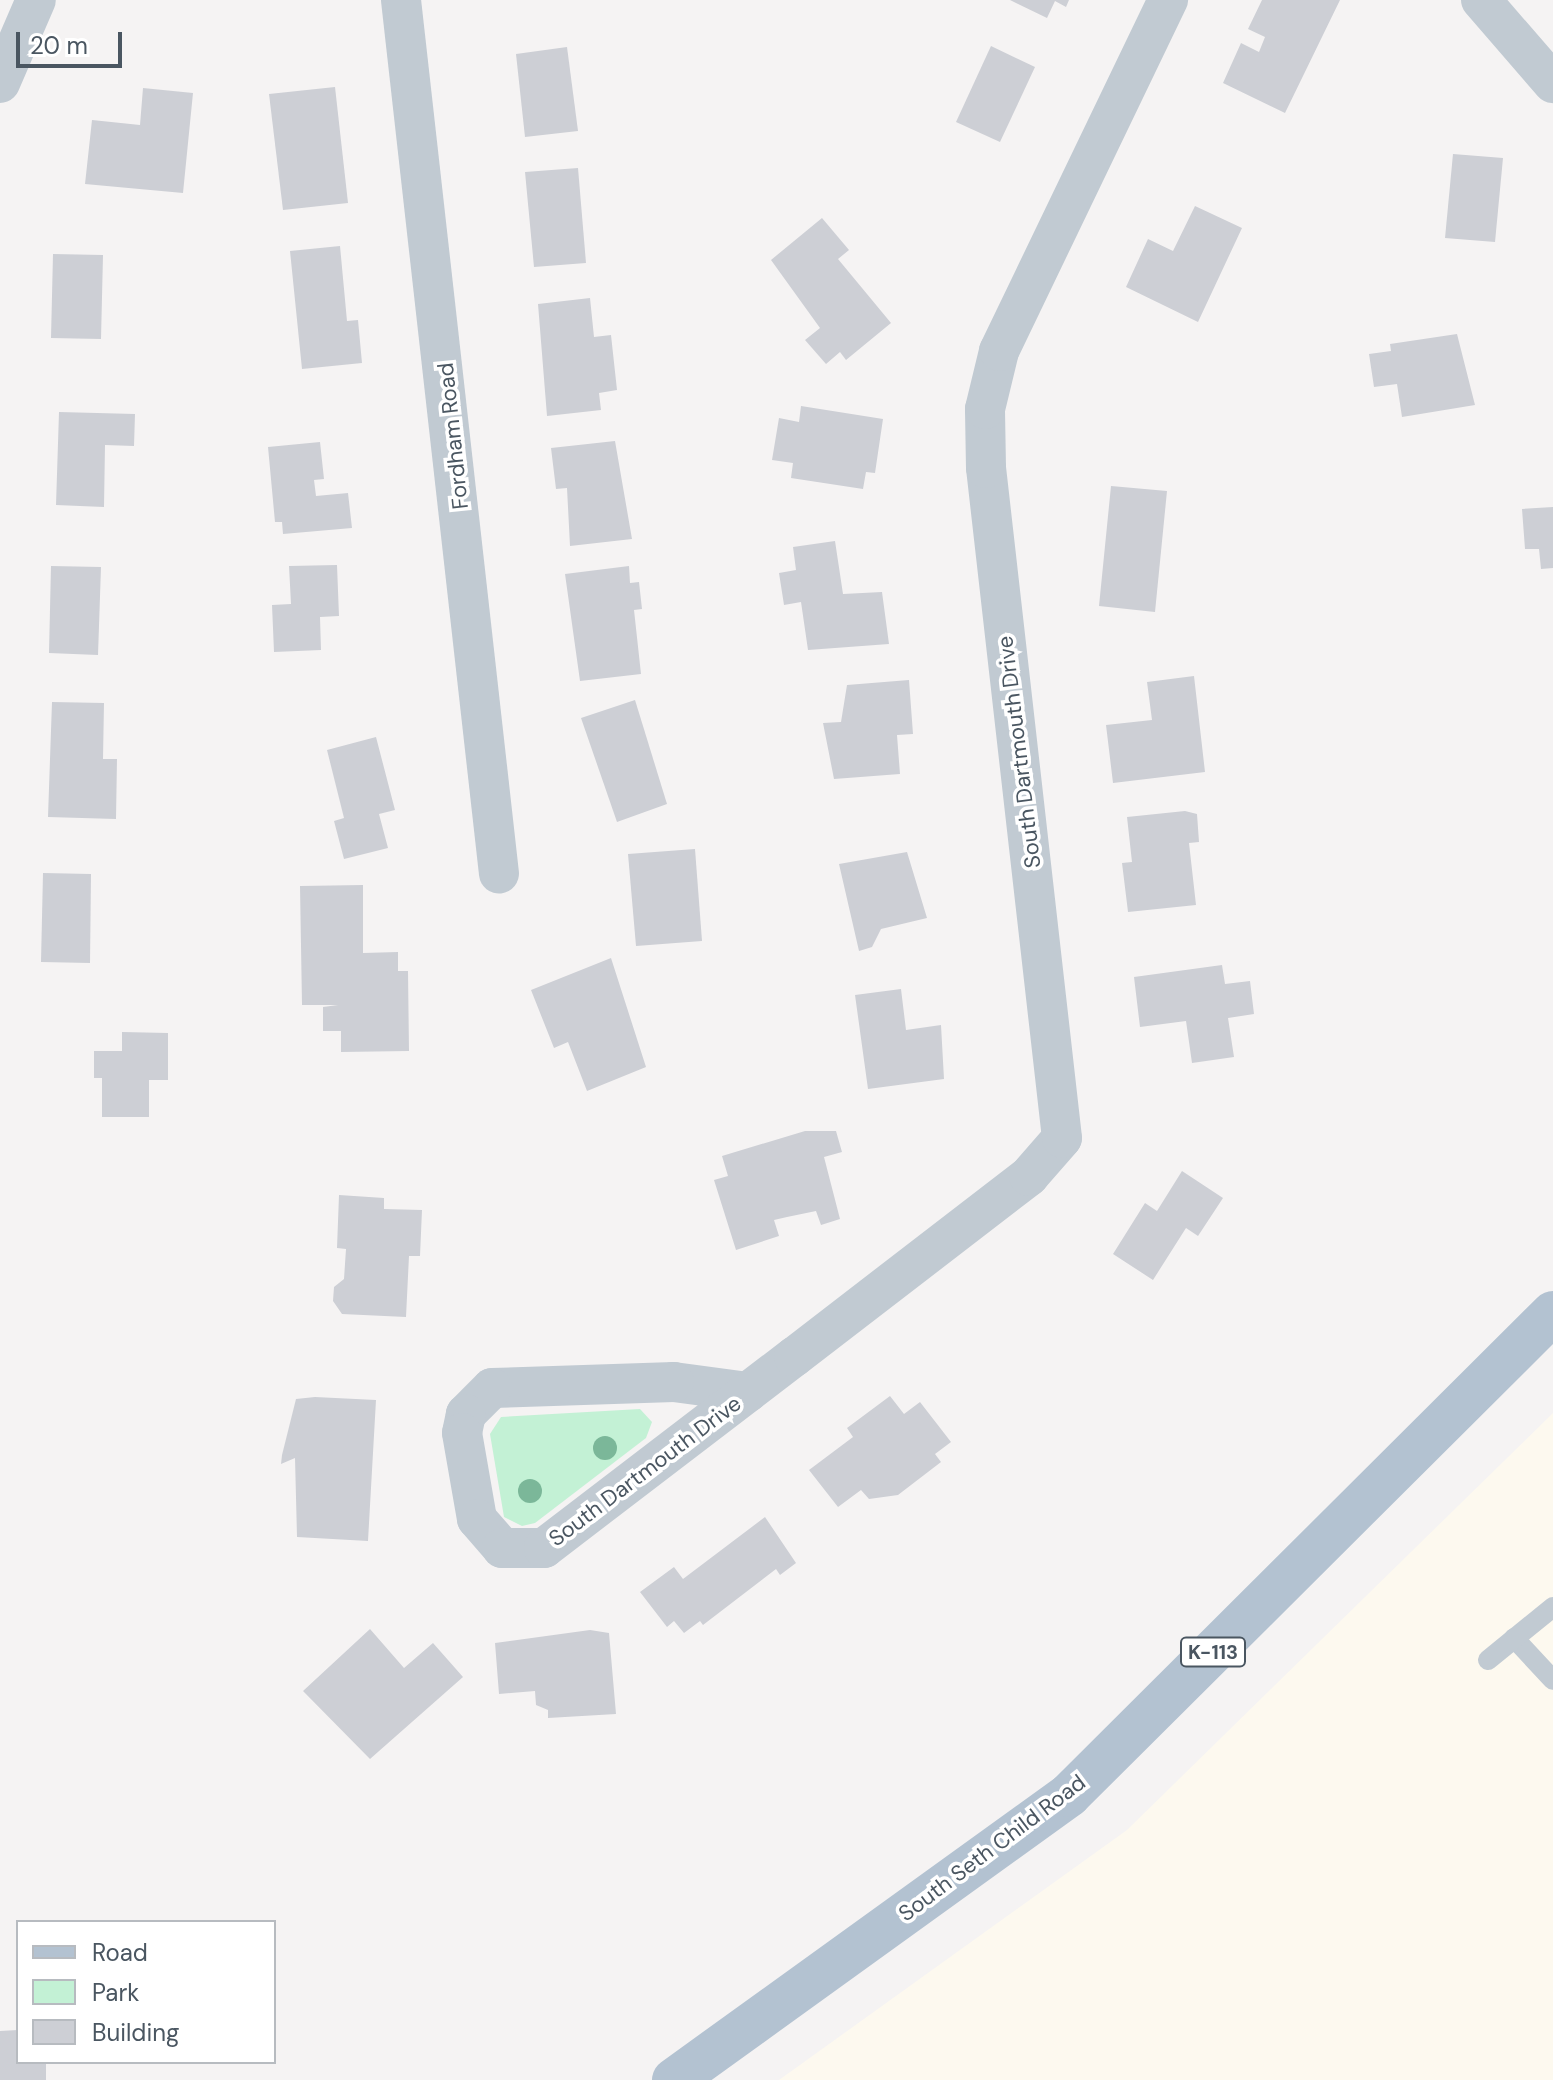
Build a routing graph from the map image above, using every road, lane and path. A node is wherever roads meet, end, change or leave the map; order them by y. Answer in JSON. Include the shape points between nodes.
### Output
{"nodes":[{"id":1,"x":36,"y":0,"type":"edge"},
{"id":2,"x":401,"y":0,"type":"edge"},
{"id":3,"x":1168,"y":0,"type":"edge"},
{"id":4,"x":1481,"y":0,"type":"edge"},
{"id":5,"x":0,"y":83,"type":"edge"},
{"id":6,"x":1553,"y":83,"type":"edge"},
{"id":7,"x":499,"y":874,"type":"dead end"},
{"id":8,"x":1553,"y":1313,"type":"edge"},
{"id":9,"x":748,"y":1392,"type":"junction"},
{"id":10,"x":1553,"y":1607,"type":"edge"},
{"id":11,"x":1514,"y":1638,"type":"junction"},
{"id":12,"x":1488,"y":1660,"type":"dead end"},
{"id":13,"x":1553,"y":1680,"type":"edge"},
{"id":14,"x":674,"y":2080,"type":"edge"}],
"edges":[{"from":1,"to":5,"type":"street"},
{"from":2,"to":7,"type":"street","name":"Fordham Road"},
{"from":3,"to":9,"type":"street","name":"South Dartmouth Drive","via":[[999,351],[985,409],[986,468],[1062,1138],[1029,1176]]},
{"from":4,"to":6,"type":"street"},
{"from":8,"to":14,"type":"main road","name":"South Seth Child Road","number":"K-113","via":[[1069,1795]]},
{"from":9,"to":9,"type":"street","name":"South Dartmouth Drive","via":[[674,1382],[492,1388],[466,1414],[462,1433],[477,1519],[502,1548],[544,1548]]},
{"from":10,"to":11,"type":"lane"},
{"from":11,"to":12,"type":"lane"},
{"from":11,"to":13,"type":"lane"}]}
